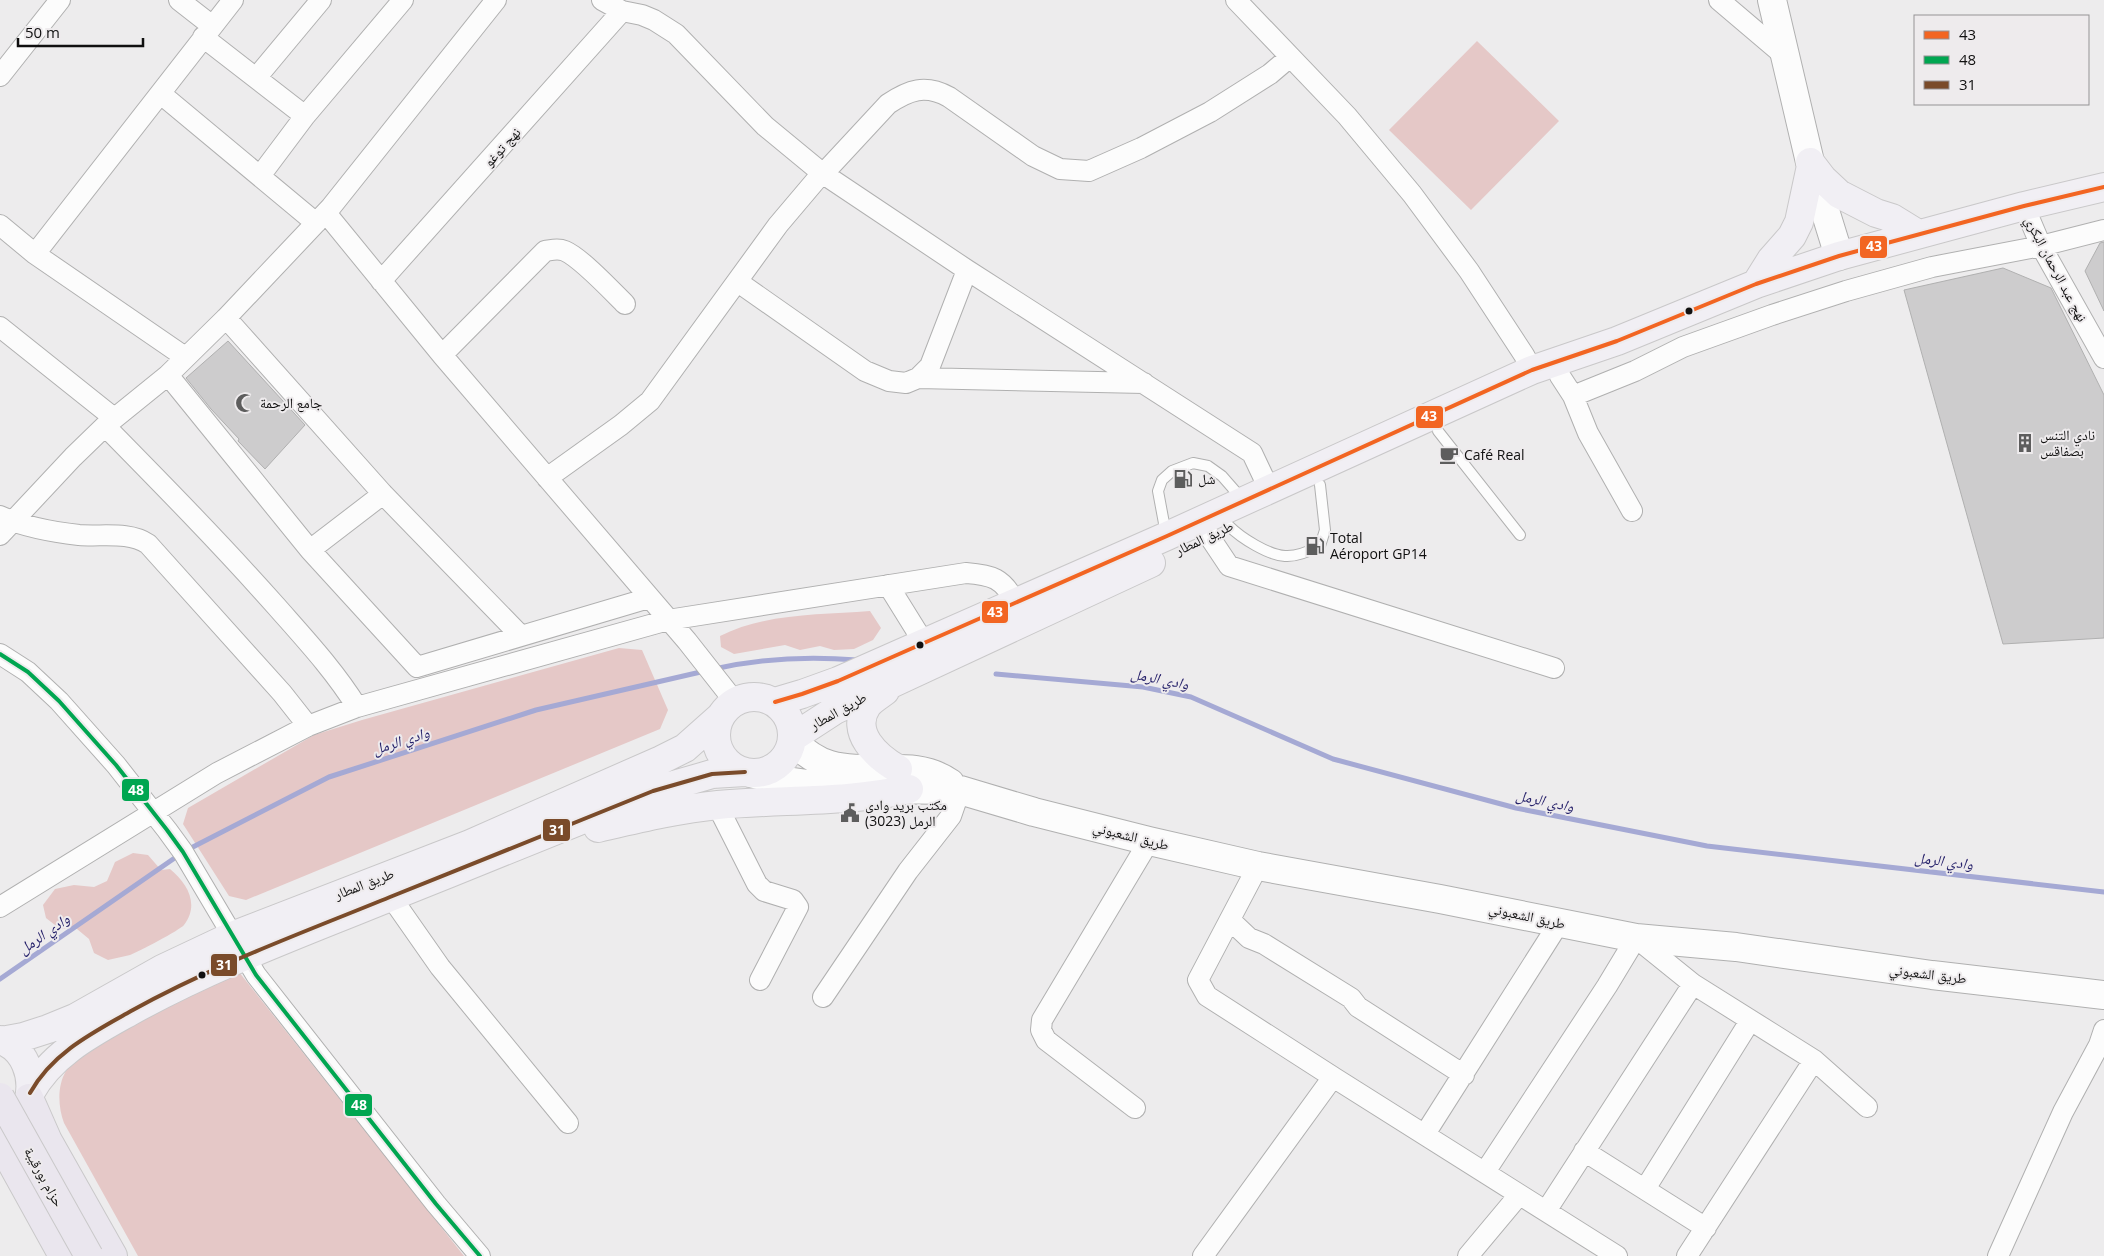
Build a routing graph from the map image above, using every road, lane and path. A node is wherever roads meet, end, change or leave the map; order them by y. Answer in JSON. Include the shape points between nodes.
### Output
{"nodes":[{"id":1,"x":60,"y":0,"type":"edge"},
{"id":2,"x":179,"y":0,"type":"edge"},
{"id":3,"x":233,"y":0,"type":"edge"},
{"id":4,"x":321,"y":0,"type":"edge"},
{"id":5,"x":403,"y":0,"type":"edge"},
{"id":6,"x":496,"y":0,"type":"edge"},
{"id":7,"x":602,"y":0,"type":"edge"},
{"id":8,"x":1236,"y":0,"type":"edge"},
{"id":9,"x":1719,"y":0,"type":"edge"},
{"id":10,"x":1772,"y":0,"type":"edge"},
{"id":11,"x":622,"y":11,"type":"junction"},
{"id":12,"x":207,"y":31,"type":"junction"},
{"id":13,"x":1785,"y":56,"type":"junction"},
{"id":14,"x":1290,"y":57,"type":"junction"},
{"id":15,"x":0,"y":76,"type":"edge"},
{"id":16,"x":256,"y":78,"type":"junction"},
{"id":17,"x":161,"y":94,"type":"junction"},
{"id":18,"x":305,"y":116,"type":"junction"},
{"id":19,"x":1811,"y":164,"type":"junction"},
{"id":20,"x":822,"y":173,"type":"junction"},
{"id":21,"x":260,"y":176,"type":"junction"},
{"id":22,"x":2104,"y":187,"type":"edge"},
{"id":23,"x":2024,"y":206,"type":"junction"},
{"id":24,"x":321,"y":218,"type":"junction"},
{"id":25,"x":0,"y":225,"type":"edge"},
{"id":26,"x":2104,"y":230,"type":"edge"},
{"id":27,"x":1918,"y":234,"type":"junction"},
{"id":28,"x":2042,"y":246,"type":"junction"},
{"id":29,"x":35,"y":254,"type":"junction"},
{"id":30,"x":1839,"y":256,"type":"junction"},
{"id":31,"x":967,"y":270,"type":"junction"},
{"id":32,"x":381,"y":281,"type":"junction"},
{"id":33,"x":738,"y":282,"type":"junction"},
{"id":34,"x":1756,"y":284,"type":"junction"},
{"id":35,"x":625,"y":304,"type":"dead end"},
{"id":36,"x":226,"y":318,"type":"junction"},
{"id":37,"x":0,"y":327,"type":"edge"},
{"id":38,"x":442,"y":355,"type":"junction"},
{"id":39,"x":186,"y":357,"type":"junction"},
{"id":40,"x":2104,"y":358,"type":"edge"},
{"id":41,"x":168,"y":375,"type":"junction"},
{"id":42,"x":1555,"y":376,"type":"junction"},
{"id":43,"x":918,"y":378,"type":"junction"},
{"id":44,"x":1144,"y":383,"type":"junction"},
{"id":45,"x":110,"y":422,"type":"junction"},
{"id":46,"x":1438,"y":431,"type":"junction"},
{"id":47,"x":547,"y":478,"type":"junction"},
{"id":48,"x":1320,"y":485,"type":"junction"},
{"id":49,"x":1269,"y":488,"type":"junction"},
{"id":50,"x":383,"y":494,"type":"junction"},
{"id":51,"x":1244,"y":500,"type":"junction"},
{"id":52,"x":1632,"y":511,"type":"dead end"},
{"id":53,"x":5,"y":524,"type":"edge"},
{"id":54,"x":1213,"y":527,"type":"junction"},
{"id":55,"x":1520,"y":535,"type":"dead end"},
{"id":56,"x":1167,"y":536,"type":"junction"},
{"id":57,"x":310,"y":550,"type":"junction"},
{"id":58,"x":888,"y":585,"type":"junction"},
{"id":59,"x":649,"y":598,"type":"junction"},
{"id":60,"x":1015,"y":602,"type":"junction"},
{"id":61,"x":668,"y":620,"type":"junction"},
{"id":62,"x":520,"y":635,"type":"junction"},
{"id":63,"x":924,"y":643,"type":"junction"},
{"id":64,"x":0,"y":654,"type":"edge"},
{"id":65,"x":417,"y":667,"type":"junction"},
{"id":66,"x":1554,"y":668,"type":"dead end"},
{"id":67,"x":899,"y":680,"type":"junction"},
{"id":68,"x":422,"y":688,"type":"junction"},
{"id":69,"x":775,"y":702,"type":"junction"},
{"id":70,"x":358,"y":706,"type":"junction"},
{"id":71,"x":728,"y":709,"type":"junction"},
{"id":72,"x":308,"y":726,"type":"junction"},
{"id":73,"x":792,"y":739,"type":"junction"},
{"id":74,"x":748,"y":773,"type":"junction"},
{"id":75,"x":904,"y":779,"type":"junction"},
{"id":76,"x":960,"y":790,"type":"junction"},
{"id":77,"x":717,"y":805,"type":"junction"},
{"id":78,"x":153,"y":811,"type":"junction"},
{"id":79,"x":1149,"y":841,"type":"junction"},
{"id":80,"x":476,"y":862,"type":"junction"},
{"id":81,"x":1258,"y":866,"type":"junction"},
{"id":82,"x":391,"y":897,"type":"junction"},
{"id":83,"x":3,"y":899,"type":"edge"},
{"id":84,"x":1230,"y":920,"type":"junction"},
{"id":85,"x":1559,"y":923,"type":"junction"},
{"id":86,"x":1636,"y":938,"type":"junction"},
{"id":87,"x":238,"y":946,"type":"junction"},
{"id":88,"x":760,"y":980,"type":"dead end"},
{"id":89,"x":1693,"y":984,"type":"junction"},
{"id":90,"x":2104,"y":995,"type":"edge"},
{"id":91,"x":823,"y":997,"type":"dead end"},
{"id":92,"x":1750,"y":1021,"type":"junction"},
{"id":93,"x":2104,"y":1030,"type":"edge"},
{"id":94,"x":1,"y":1040,"type":"edge"},
{"id":95,"x":1814,"y":1060,"type":"junction"},
{"id":96,"x":1464,"y":1075,"type":"junction"},
{"id":97,"x":1333,"y":1077,"type":"junction"},
{"id":98,"x":30,"y":1095,"type":"junction"},
{"id":99,"x":0,"y":1097,"type":"edge"},
{"id":100,"x":1867,"y":1107,"type":"dead end"},
{"id":101,"x":1135,"y":1108,"type":"dead end"},
{"id":102,"x":568,"y":1123,"type":"dead end"},
{"id":103,"x":0,"y":1130,"type":"edge"},
{"id":104,"x":1425,"y":1134,"type":"junction"},
{"id":105,"x":0,"y":1142,"type":"edge"},
{"id":106,"x":1584,"y":1151,"type":"junction"},
{"id":107,"x":1485,"y":1172,"type":"junction"},
{"id":108,"x":0,"y":1182,"type":"edge"},
{"id":109,"x":1645,"y":1189,"type":"junction"},
{"id":110,"x":1519,"y":1195,"type":"junction"},
{"id":111,"x":1546,"y":1211,"type":"junction"},
{"id":112,"x":1706,"y":1228,"type":"junction"},
{"id":113,"x":42,"y":1256,"type":"edge"},
{"id":114,"x":63,"y":1256,"type":"edge"},
{"id":115,"x":89,"y":1256,"type":"edge"},
{"id":116,"x":113,"y":1256,"type":"edge"},
{"id":117,"x":480,"y":1256,"type":"edge"},
{"id":118,"x":1203,"y":1256,"type":"edge"},
{"id":119,"x":1468,"y":1256,"type":"edge"},
{"id":120,"x":1617,"y":1256,"type":"edge"},
{"id":121,"x":1688,"y":1256,"type":"edge"},
{"id":122,"x":1998,"y":1256,"type":"edge"}],
"edges":[{"from":1,"to":15,"type":"street"},
{"from":2,"to":12,"type":"street"},
{"from":3,"to":12,"type":"street"},
{"from":4,"to":16,"type":"street"},
{"from":5,"to":18,"type":"street"},
{"from":6,"to":24,"type":"street"},
{"from":7,"to":11,"type":"street"},
{"from":8,"to":14,"type":"street"},
{"from":9,"to":13,"type":"street"},
{"from":10,"to":13,"type":"street"},
{"from":11,"to":20,"type":"street","via":[[654,20],[676,34],[765,126]]},
{"from":11,"to":32,"type":"street","name":"نهج توغو"},
{"from":12,"to":16,"type":"street"},
{"from":12,"to":17,"type":"street"},
{"from":13,"to":19,"type":"street"},
{"from":14,"to":20,"type":"street","via":[[1270,74],[1210,112],[1089,171],[1060,169],[1033,156],[949,97],[926,89],[900,96],[888,104]]},
{"from":14,"to":42,"type":"street","via":[[1347,116],[1438,228],[1524,355]]},
{"from":16,"to":18,"type":"street"},
{"from":17,"to":21,"type":"street"},
{"from":17,"to":29,"type":"street"},
{"from":18,"to":21,"type":"street"},
{"from":19,"to":27,"type":"main road","via":[[1839,194],[1892,218]]},
{"from":19,"to":30,"type":"street"},
{"from":19,"to":34,"type":"main road","via":[[1799,222]]},
{"from":20,"to":31,"type":"street"},
{"from":20,"to":33,"type":"street","via":[[778,225]]},
{"from":21,"to":24,"type":"street"},
{"from":22,"to":23,"type":"main road","name":"طريق المطار"},
{"from":23,"to":27,"type":"main road","name":"طريق المطار"},
{"from":23,"to":28,"type":"street","name":"نهج عبد الرحمان البكري"},
{"from":24,"to":32,"type":"street"},
{"from":24,"to":36,"type":"street"},
{"from":25,"to":29,"type":"street"},
{"from":26,"to":28,"type":"street"},
{"from":27,"to":30,"type":"main road","name":"طريق المطار"},
{"from":28,"to":40,"type":"street","name":"نهج عبد الرحمان البكري"},
{"from":28,"to":42,"type":"street","via":[[1932,267],[1772,315],[1683,347],[1635,371]]},
{"from":29,"to":39,"type":"street"},
{"from":30,"to":34,"type":"main road","name":"طريق المطار"},
{"from":31,"to":43,"type":"street","via":[[930,366]]},
{"from":31,"to":44,"type":"street"},
{"from":32,"to":38,"type":"street"},
{"from":33,"to":43,"type":"street","via":[[865,370],[906,383]]},
{"from":33,"to":47,"type":"street","via":[[650,401]]},
{"from":34,"to":42,"type":"main road","name":"طريق المطار","via":[[1617,341]]},
{"from":35,"to":38,"type":"street","via":[[564,251],[545,251]]},
{"from":36,"to":39,"type":"street"},
{"from":36,"to":50,"type":"street"},
{"from":37,"to":45,"type":"street"},
{"from":38,"to":47,"type":"street"},
{"from":39,"to":41,"type":"street"},
{"from":41,"to":45,"type":"street"},
{"from":41,"to":57,"type":"street"},
{"from":42,"to":46,"type":"main road","name":"طريق المطار"},
{"from":42,"to":49,"type":"main road","name":"طريق المطار"},
{"from":42,"to":52,"type":"street"},
{"from":43,"to":44,"type":"street"},
{"from":44,"to":49,"type":"street","via":[[1252,453]]},
{"from":45,"to":53,"type":"street"},
{"from":45,"to":70,"type":"street","via":[[338,676]]},
{"from":46,"to":48,"type":"main road","name":"طريق المطار"},
{"from":46,"to":55,"type":"lane"},
{"from":47,"to":59,"type":"street"},
{"from":48,"to":54,"type":"main road","name":"طريق المطار"},
{"from":48,"to":54,"type":"lane","via":[[1326,530],[1320,546],[1308,552],[1285,556]]},
{"from":49,"to":51,"type":"main road","name":"طريق المطار"},
{"from":50,"to":57,"type":"street"},
{"from":50,"to":62,"type":"street"},
{"from":51,"to":54,"type":"main road","name":"طريق المطار"},
{"from":51,"to":56,"type":"lane","via":[[1208,466],[1193,463],[1172,471],[1162,480],[1158,491]]},
{"from":53,"to":72,"type":"street","via":[[80,535],[133,537],[148,544]]},
{"from":54,"to":56,"type":"main road","name":"طريق المطار"},
{"from":54,"to":66,"type":"street","via":[[1230,566]]},
{"from":54,"to":67,"type":"main road","name":"طريق المطار"},
{"from":56,"to":60,"type":"main road","name":"طريق المطار"},
{"from":57,"to":65,"type":"street"},
{"from":58,"to":60,"type":"street","via":[[946,575],[986,575],[1008,588]]},
{"from":58,"to":61,"type":"street"},
{"from":58,"to":63,"type":"street"},
{"from":59,"to":61,"type":"street"},
{"from":59,"to":62,"type":"street"},
{"from":60,"to":63,"type":"main road","name":"طريق المطار"},
{"from":61,"to":68,"type":"street"},
{"from":61,"to":71,"type":"street"},
{"from":62,"to":65,"type":"street"},
{"from":63,"to":69,"type":"main road","name":"طريق المطار","via":[[838,680]]},
{"from":64,"to":78,"type":"street","via":[[28,672],[59,700]]},
{"from":65,"to":68,"type":"street"},
{"from":67,"to":73,"type":"main road","name":"طريق المطار","via":[[835,710]]},
{"from":67,"to":75,"type":"main road","via":[[868,705],[861,726],[870,746]]},
{"from":68,"to":70,"type":"street"},
{"from":69,"to":71,"type":"main road","via":[[755,696]]},
{"from":69,"to":73,"type":"main road","via":[[788,718]]},
{"from":70,"to":72,"type":"street"},
{"from":71,"to":74,"type":"main road","via":[[716,727],[718,750],[734,768]]},
{"from":71,"to":87,"type":"main road","name":"طريق المطار","via":[[685,748],[661,760]]},
{"from":72,"to":78,"type":"street","via":[[217,773]]},
{"from":73,"to":74,"type":"main road","via":[[787,754],[778,765],[765,772]]},
{"from":73,"to":75,"type":"street","name":"طريق الشعبوني","via":[[815,759],[829,765]]},
{"from":74,"to":75,"type":"street","name":"طريق الشعبوني","via":[[821,786]]},
{"from":74,"to":80,"type":"main road","name":"طريق المطار","via":[[712,774],[653,791]]},
{"from":75,"to":76,"type":"street","name":"طريق الشعبوني","via":[[930,773]]},
{"from":75,"to":77,"type":"main road","via":[[857,798]]},
{"from":76,"to":79,"type":"street","name":"طريق الشعبوني"},
{"from":76,"to":91,"type":"street","via":[[951,816],[908,871]]},
{"from":77,"to":80,"type":"main road","via":[[586,831]]},
{"from":77,"to":88,"type":"street","via":[[757,884],[764,891],[793,900],[798,906]]},
{"from":78,"to":83,"type":"street"},
{"from":78,"to":87,"type":"street","via":[[183,852]]},
{"from":79,"to":81,"type":"street","name":"طريق الشعبوني"},
{"from":79,"to":101,"type":"street","via":[[1042,1020],[1041,1030],[1046,1040],[1064,1055]]},
{"from":80,"to":82,"type":"main road","name":"طريق المطار"},
{"from":81,"to":84,"type":"street"},
{"from":81,"to":85,"type":"street","name":"طريق الشعبوني"},
{"from":82,"to":87,"type":"main road","name":"طريق المطار"},
{"from":82,"to":102,"type":"street","via":[[440,967]]},
{"from":84,"to":96,"type":"street","via":[[1249,938],[1337,989],[1358,1007]]},
{"from":84,"to":97,"type":"street","via":[[1198,980],[1207,996]]},
{"from":85,"to":86,"type":"street","name":"طريق الشعبوني"},
{"from":85,"to":96,"type":"street"},
{"from":86,"to":89,"type":"street"},
{"from":86,"to":90,"type":"street","name":"طريق الشعبوني","via":[[1736,947]]},
{"from":86,"to":107,"type":"street"},
{"from":87,"to":94,"type":"main road","name":"طريق المطار","via":[[162,969],[75,1018],[48,1029]]},
{"from":87,"to":98,"type":"main road","name":"طريق المطار","via":[[174,987],[84,1037],[38,1079]]},
{"from":87,"to":117,"type":"street","via":[[256,975]]},
{"from":89,"to":92,"type":"street"},
{"from":89,"to":106,"type":"street"},
{"from":92,"to":95,"type":"street"},
{"from":92,"to":109,"type":"street"},
{"from":93,"to":122,"type":"street"},
{"from":94,"to":98,"type":"main road","via":[[18,1052],[27,1066]]},
{"from":95,"to":100,"type":"street"},
{"from":95,"to":112,"type":"street"},
{"from":96,"to":104,"type":"street"},
{"from":97,"to":104,"type":"street"},
{"from":97,"to":118,"type":"street"},
{"from":98,"to":103,"type":"main road","name":"طريق المطار","via":[[22,1113],[11,1125]]},
{"from":98,"to":116,"type":"highway","via":[[48,1141]]},
{"from":99,"to":115,"type":"highway","name":"حزام بورقيبة","bridge":true},
{"from":104,"to":107,"type":"street"},
{"from":105,"to":114,"type":"highway","name":"حزام بورقيبة"},
{"from":106,"to":109,"type":"street"},
{"from":106,"to":111,"type":"street"},
{"from":107,"to":110,"type":"street"},
{"from":108,"to":113,"type":"highway"},
{"from":109,"to":112,"type":"street"},
{"from":110,"to":111,"type":"street"},
{"from":110,"to":119,"type":"street"},
{"from":111,"to":120,"type":"street"},
{"from":112,"to":121,"type":"street"}]}
